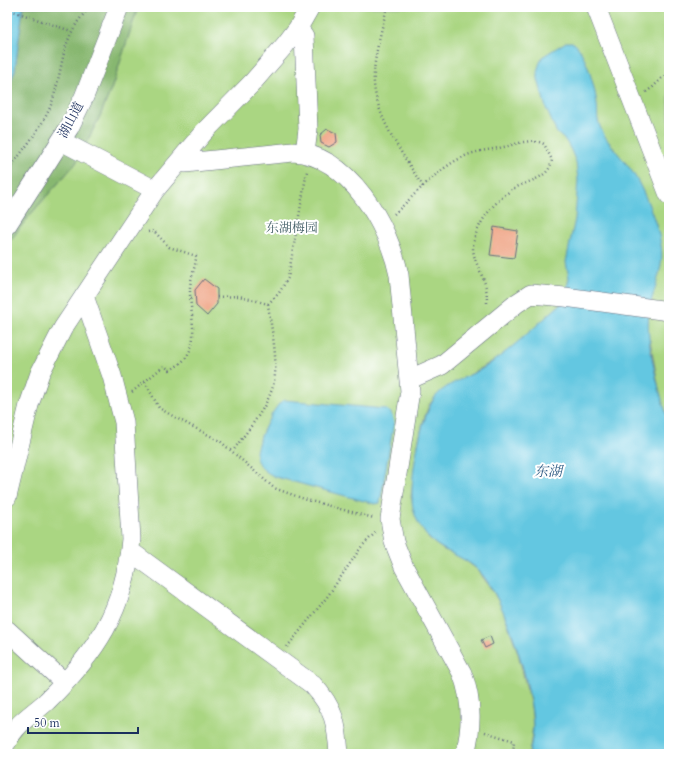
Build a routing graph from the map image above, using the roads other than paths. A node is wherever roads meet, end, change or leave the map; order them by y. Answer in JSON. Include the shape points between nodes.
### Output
{"nodes":[{"id":1,"x":118,"y":7,"type":"edge"},
{"id":2,"x":310,"y":7,"type":"edge"},
{"id":3,"x":596,"y":7,"type":"edge"},
{"id":4,"x":298,"y":28,"type":"junction"},
{"id":5,"x":60,"y":141,"type":"junction"},
{"id":6,"x":308,"y":154,"type":"junction"},
{"id":7,"x":181,"y":159,"type":"junction"},
{"id":8,"x":155,"y":190,"type":"junction"},
{"id":9,"x":669,"y":196,"type":"edge"},
{"id":10,"x":7,"y":225,"type":"edge"},
{"id":11,"x":84,"y":296,"type":"junction"},
{"id":12,"x":669,"y":311,"type":"edge"},
{"id":13,"x":410,"y":379,"type":"junction"},
{"id":14,"x":7,"y":496,"type":"edge"},
{"id":15,"x":130,"y":551,"type":"junction"},
{"id":16,"x":7,"y":630,"type":"edge"},
{"id":17,"x":64,"y":682,"type":"junction"},
{"id":18,"x":7,"y":742,"type":"edge"},
{"id":19,"x":339,"y":754,"type":"edge"},
{"id":20,"x":465,"y":754,"type":"edge"}],
"edges":[{"from":1,"to":5,"type":"street","name":"湖山道","via":[[84,96]]},
{"from":2,"to":4,"type":"street"},
{"from":3,"to":9,"type":"street"},
{"from":4,"to":6,"type":"street","via":[[304,36]]},
{"from":4,"to":7,"type":"street","via":[[252,83]]},
{"from":5,"to":8,"type":"street"},
{"from":5,"to":10,"type":"street","name":"湖山道"},
{"from":6,"to":7,"type":"street","via":[[293,152],[185,163]]},
{"from":6,"to":13,"type":"street","via":[[334,168],[346,178],[366,200],[390,241],[399,275]]},
{"from":7,"to":8,"type":"street"},
{"from":8,"to":11,"type":"street"},
{"from":11,"to":14,"type":"street","via":[[40,373],[29,405]]},
{"from":11,"to":15,"type":"street","via":[[124,422]]},
{"from":12,"to":13,"type":"street","via":[[531,294],[442,365]]},
{"from":13,"to":20,"type":"street","via":[[409,402],[390,522],[397,551],[462,673],[469,694],[469,727]]},
{"from":15,"to":17,"type":"street","via":[[111,619],[91,653]]},
{"from":15,"to":19,"type":"street","via":[[313,685],[325,698],[336,723]]},
{"from":16,"to":17,"type":"street"},
{"from":17,"to":18,"type":"street","via":[[48,700],[16,727]]}]}
